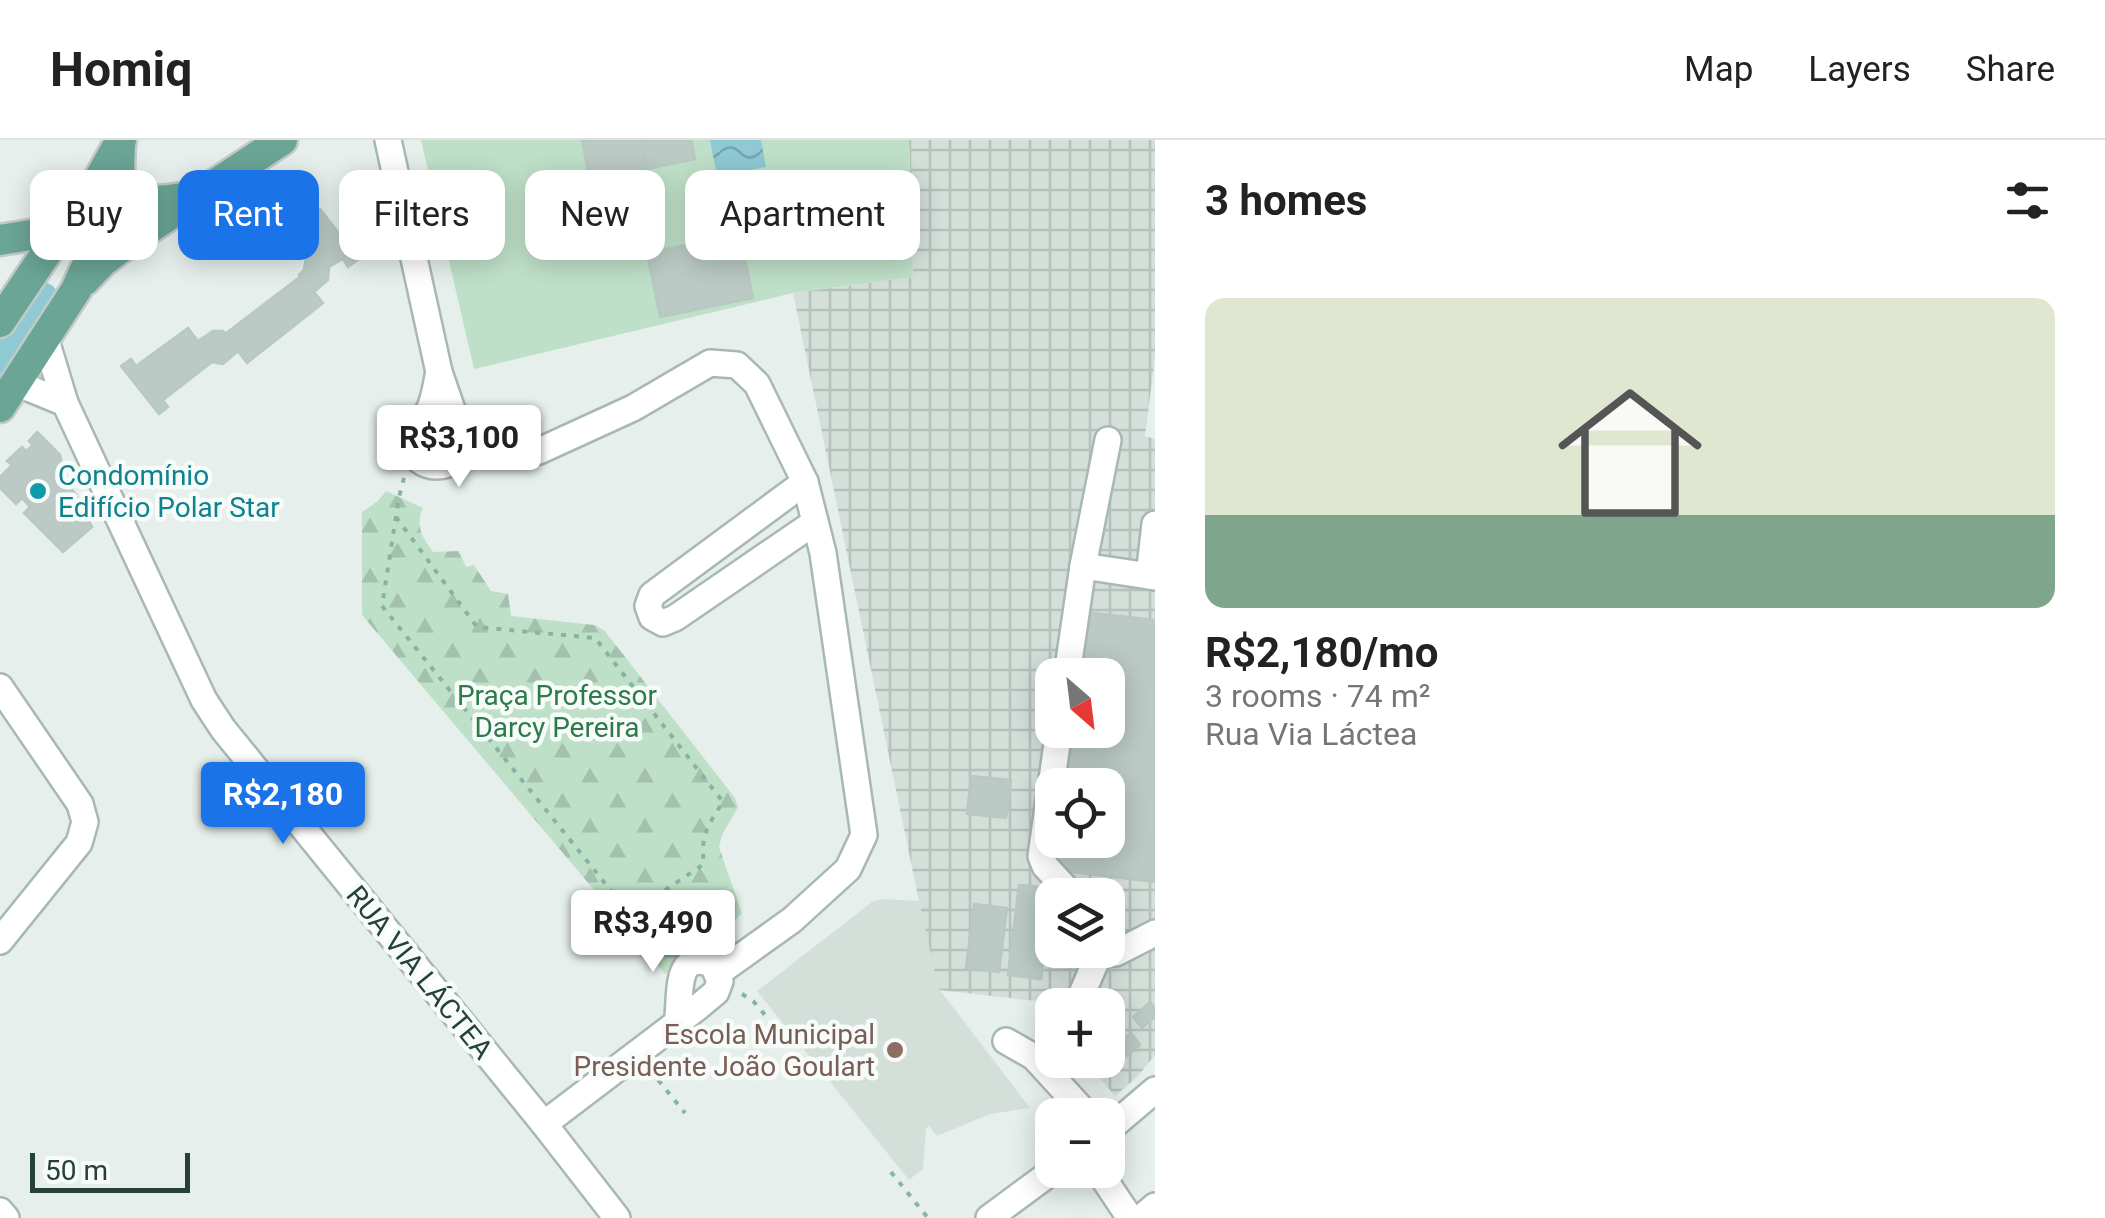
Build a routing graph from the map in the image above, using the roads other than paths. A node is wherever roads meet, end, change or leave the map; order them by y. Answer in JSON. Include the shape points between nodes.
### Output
{"nodes":[{"id":1,"x":282,"y":140,"type":"edge"},
{"id":2,"x":388,"y":140,"type":"edge"},
{"id":3,"x":120,"y":141,"type":"edge"},
{"id":4,"x":104,"y":170,"type":"edge"},
{"id":5,"x":236,"y":170,"type":"edge"},
{"id":6,"x":178,"y":199,"type":"edge"},
{"id":7,"x":178,"y":209,"type":"edge"},
{"id":8,"x":30,"y":236,"type":"edge"},
{"id":9,"x":0,"y":240,"type":"edge"},
{"id":10,"x":41,"y":260,"type":"edge"},
{"id":11,"x":89,"y":260,"type":"edge"},
{"id":12,"x":76,"y":290,"type":"junction"},
{"id":13,"x":0,"y":322,"type":"edge"},
{"id":14,"x":45,"y":337,"type":"junction"},
{"id":15,"x":439,"y":372,"type":"junction"},
{"id":16,"x":8,"y":395,"type":"edge"},
{"id":17,"x":66,"y":404,"type":"junction"},
{"id":18,"x":426,"y":416,"type":"junction"},
{"id":19,"x":456,"y":420,"type":"junction"},
{"id":20,"x":1108,"y":440,"type":"dead end"},
{"id":21,"x":462,"y":450,"type":"junction"},
{"id":22,"x":806,"y":482,"type":"junction"},
{"id":23,"x":815,"y":522,"type":"junction"},
{"id":24,"x":1155,"y":524,"type":"edge"},
{"id":25,"x":1083,"y":566,"type":"junction"},
{"id":26,"x":1152,"y":577,"type":"edge"},
{"id":27,"x":1069,"y":658,"type":"edge"},
{"id":28,"x":0,"y":687,"type":"edge"},
{"id":29,"x":1057,"y":748,"type":"edge"},
{"id":30,"x":1056,"y":878,"type":"edge"},
{"id":31,"x":1155,"y":933,"type":"edge"},
{"id":32,"x":0,"y":941,"type":"edge"},
{"id":33,"x":1125,"y":948,"type":"edge"},
{"id":34,"x":719,"y":977,"type":"junction"},
{"id":35,"x":677,"y":1023,"type":"junction"},
{"id":36,"x":1006,"y":1042,"type":"dead end"},
{"id":37,"x":1071,"y":1098,"type":"edge"},
{"id":38,"x":1152,"y":1100,"type":"edge"},
{"id":39,"x":1125,"y":1118,"type":"edge"},
{"id":40,"x":544,"y":1124,"type":"junction"},
{"id":41,"x":1035,"y":1184,"type":"edge"},
{"id":42,"x":1110,"y":1188,"type":"edge"},
{"id":43,"x":1155,"y":1206,"type":"edge"},
{"id":44,"x":0,"y":1210,"type":"edge"},
{"id":45,"x":6,"y":1218,"type":"edge"},
{"id":46,"x":616,"y":1218,"type":"edge"},
{"id":47,"x":989,"y":1218,"type":"edge"},
{"id":48,"x":1130,"y":1218,"type":"edge"},
{"id":49,"x":1142,"y":1218,"type":"edge"}],
"edges":[{"from":1,"to":5,"type":"main road"},
{"from":2,"to":15,"type":"street"},
{"from":3,"to":4,"type":"main road"},
{"from":3,"to":6,"type":"main road","via":[[120,175],[132,194],[141,200]]},
{"from":7,"to":12,"type":"main road","via":[[103,260]]},
{"from":8,"to":9,"type":"main road"},
{"from":10,"to":13,"type":"main road"},
{"from":11,"to":12,"type":"main road"},
{"from":12,"to":14,"type":"main road"},
{"from":14,"to":16,"type":"main road"},
{"from":14,"to":17,"type":"street","name":"RUA VIA LÁCTEA"},
{"from":15,"to":18,"type":"street"},
{"from":15,"to":19,"type":"street"},
{"from":16,"to":17,"type":"street"},
{"from":17,"to":40,"type":"street","name":"RUA VIA LÁCTEA","via":[[223,730]]},
{"from":18,"to":19,"type":"street"},
{"from":18,"to":21,"type":"street","via":[[410,441],[418,460],[438,467]]},
{"from":19,"to":21,"type":"street"},
{"from":20,"to":25,"type":"street"},
{"from":21,"to":22,"type":"street","via":[[498,456],[539,451],[710,363],[737,365],[757,384]]},
{"from":22,"to":23,"type":"street"},
{"from":22,"to":23,"type":"street","via":[[652,595],[652,617],[663,623],[676,618]]},
{"from":23,"to":34,"type":"street","via":[[864,835],[848,869]]},
{"from":24,"to":26,"type":"street"},
{"from":25,"to":26,"type":"street"},
{"from":25,"to":27,"type":"street"},
{"from":28,"to":32,"type":"street","via":[[80,804],[85,822],[78,843]]},
{"from":29,"to":30,"type":"street","via":[[1041,856]]},
{"from":31,"to":33,"type":"street"},
{"from":34,"to":35,"type":"street","via":[[716,992]]},
{"from":34,"to":35,"type":"street","via":[[704,961],[683,970]]},
{"from":35,"to":40,"type":"street"},
{"from":36,"to":37,"type":"street","via":[[1034,1057]]},
{"from":38,"to":39,"type":"street"},
{"from":40,"to":46,"type":"street","name":"RUA VIA LÁCTEA"},
{"from":41,"to":47,"type":"street"},
{"from":42,"to":48,"type":"street"},
{"from":43,"to":49,"type":"street"},
{"from":44,"to":45,"type":"street"}]}
